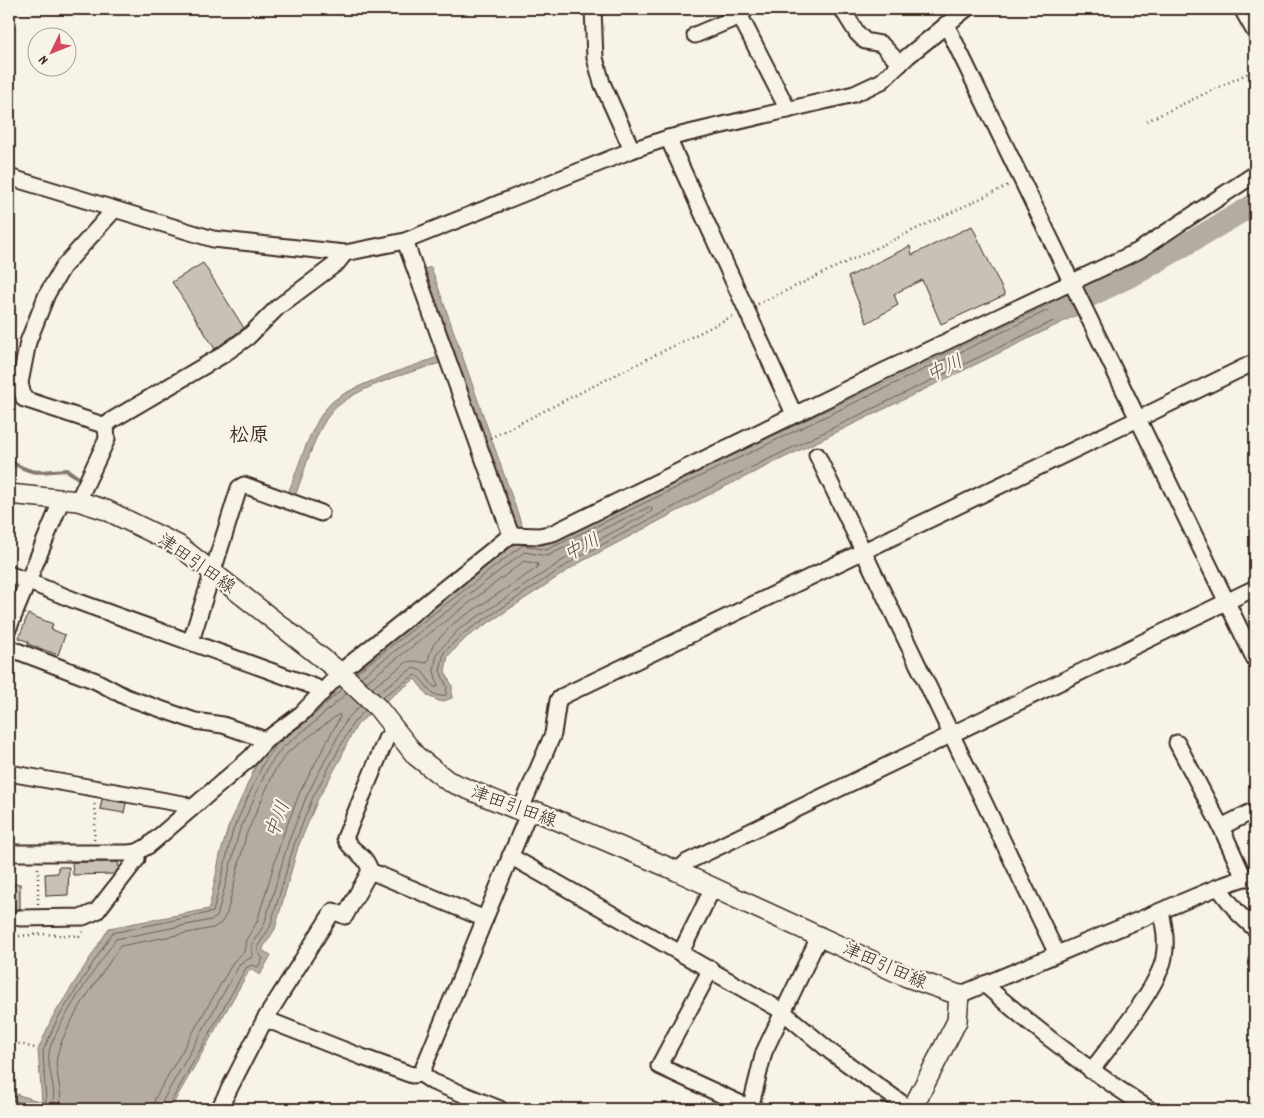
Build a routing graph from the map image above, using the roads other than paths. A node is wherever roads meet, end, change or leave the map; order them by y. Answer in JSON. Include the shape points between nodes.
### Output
{"nodes":[{"id":1,"x":593,"y":9,"type":"edge"},
{"id":2,"x":842,"y":9,"type":"edge"},
{"id":3,"x":964,"y":9,"type":"edge"},
{"id":4,"x":1242,"y":9,"type":"edge"},
{"id":5,"x":743,"y":12,"type":"edge"},
{"id":6,"x":946,"y":24,"type":"junction"},
{"id":7,"x":1255,"y":32,"type":"edge"},
{"id":8,"x":695,"y":35,"type":"dead end"},
{"id":9,"x":900,"y":64,"type":"junction"},
{"id":10,"x":788,"y":110,"type":"junction"},
{"id":11,"x":668,"y":138,"type":"junction"},
{"id":12,"x":632,"y":150,"type":"junction"},
{"id":13,"x":1255,"y":174,"type":"edge"},
{"id":14,"x":9,"y":177,"type":"edge"},
{"id":15,"x":114,"y":210,"type":"junction"},
{"id":16,"x":405,"y":241,"type":"junction"},
{"id":17,"x":345,"y":253,"type":"junction"},
{"id":18,"x":1073,"y":285,"type":"junction"},
{"id":19,"x":1255,"y":362,"type":"edge"},
{"id":20,"x":794,"y":414,"type":"junction"},
{"id":21,"x":1138,"y":419,"type":"junction"},
{"id":22,"x":106,"y":426,"type":"junction"},
{"id":23,"x":817,"y":455,"type":"dead end"},
{"id":24,"x":9,"y":494,"type":"edge"},
{"id":25,"x":70,"y":500,"type":"junction"},
{"id":26,"x":321,"y":513,"type":"dead end"},
{"id":27,"x":511,"y":535,"type":"junction"},
{"id":28,"x":864,"y":551,"type":"junction"},
{"id":29,"x":212,"y":571,"type":"junction"},
{"id":30,"x":9,"y":574,"type":"edge"},
{"id":31,"x":30,"y":581,"type":"junction"},
{"id":32,"x":1255,"y":588,"type":"edge"},
{"id":33,"x":1227,"y":602,"type":"junction"},
{"id":34,"x":9,"y":627,"type":"edge"},
{"id":35,"x":191,"y":641,"type":"junction"},
{"id":36,"x":9,"y":648,"type":"edge"},
{"id":37,"x":1255,"y":660,"type":"edge"},
{"id":38,"x":342,"y":675,"type":"junction"},
{"id":39,"x":322,"y":693,"type":"junction"},
{"id":40,"x":395,"y":728,"type":"junction"},
{"id":41,"x":953,"y":734,"type":"junction"},
{"id":42,"x":266,"y":740,"type":"junction"},
{"id":43,"x":1177,"y":743,"type":"dead end"},
{"id":44,"x":9,"y":773,"type":"edge"},
{"id":45,"x":192,"y":809,"type":"junction"},
{"id":46,"x":1255,"y":810,"type":"edge"},
{"id":47,"x":524,"y":812,"type":"junction"},
{"id":48,"x":1221,"y":827,"type":"junction"},
{"id":49,"x":138,"y":852,"type":"junction"},
{"id":50,"x":9,"y":853,"type":"edge"},
{"id":51,"x":510,"y":856,"type":"junction"},
{"id":52,"x":677,"y":871,"type":"junction"},
{"id":53,"x":370,"y":872,"type":"junction"},
{"id":54,"x":1249,"y":878,"type":"edge"},
{"id":55,"x":1218,"y":887,"type":"junction"},
{"id":56,"x":713,"y":888,"type":"junction"},
{"id":57,"x":1161,"y":910,"type":"junction"},
{"id":58,"x":20,"y":918,"type":"dead end"},
{"id":59,"x":485,"y":920,"type":"junction"},
{"id":60,"x":1255,"y":929,"type":"edge"},
{"id":61,"x":820,"y":935,"type":"junction"},
{"id":62,"x":681,"y":952,"type":"junction"},
{"id":63,"x":1056,"y":954,"type":"junction"},
{"id":64,"x":711,"y":969,"type":"junction"},
{"id":65,"x":984,"y":984,"type":"junction"},
{"id":66,"x":960,"y":995,"type":"junction"},
{"id":67,"x":782,"y":1011,"type":"junction"},
{"id":68,"x":265,"y":1019,"type":"junction"},
{"id":69,"x":1091,"y":1071,"type":"junction"},
{"id":70,"x":421,"y":1074,"type":"junction"},
{"id":71,"x":219,"y":1109,"type":"edge"},
{"id":72,"x":500,"y":1109,"type":"edge"},
{"id":73,"x":750,"y":1109,"type":"edge"},
{"id":74,"x":911,"y":1109,"type":"edge"},
{"id":75,"x":1149,"y":1109,"type":"edge"}],
"edges":[{"from":1,"to":12,"type":"street","via":[[595,58],[602,83]]},
{"from":2,"to":9,"type":"street","via":[[857,34],[865,41],[881,44]]},
{"from":3,"to":6,"type":"street"},
{"from":4,"to":7,"type":"street"},
{"from":5,"to":8,"type":"street"},
{"from":5,"to":10,"type":"street"},
{"from":6,"to":9,"type":"street"},
{"from":6,"to":18,"type":"street"},
{"from":9,"to":10,"type":"street","via":[[882,81],[854,94]]},
{"from":10,"to":11,"type":"street"},
{"from":11,"to":12,"type":"street"},
{"from":11,"to":20,"type":"street"},
{"from":12,"to":16,"type":"street"},
{"from":13,"to":18,"type":"street","via":[[1138,251]]},
{"from":14,"to":15,"type":"street"},
{"from":15,"to":17,"type":"street","via":[[213,239]]},
{"from":15,"to":22,"type":"street","via":[[63,267],[47,294],[28,342],[20,382],[24,399]]},
{"from":16,"to":17,"type":"street"},
{"from":16,"to":27,"type":"street"},
{"from":17,"to":22,"type":"street","via":[[248,337]]},
{"from":18,"to":20,"type":"street"},
{"from":18,"to":21,"type":"street"},
{"from":19,"to":21,"type":"street"},
{"from":20,"to":27,"type":"street","via":[[553,533]]},
{"from":21,"to":28,"type":"street"},
{"from":21,"to":33,"type":"street"},
{"from":22,"to":25,"type":"street","via":[[107,439]]},
{"from":23,"to":28,"type":"street"},
{"from":24,"to":25,"type":"main road","name":"津田引田線"},
{"from":25,"to":29,"type":"main road","name":"津田引田線","via":[[106,510],[178,545]]},
{"from":25,"to":31,"type":"street"},
{"from":26,"to":29,"type":"street","via":[[244,485],[239,488]]},
{"from":27,"to":38,"type":"street"},
{"from":28,"to":41,"type":"street"},
{"from":28,"to":47,"type":"street","via":[[563,696],[558,700],[553,734]]},
{"from":29,"to":35,"type":"street"},
{"from":29,"to":38,"type":"main road","name":"津田引田線"},
{"from":30,"to":31,"type":"street"},
{"from":31,"to":34,"type":"street"},
{"from":31,"to":35,"type":"street"},
{"from":32,"to":33,"type":"street"},
{"from":33,"to":37,"type":"street"},
{"from":33,"to":41,"type":"street"},
{"from":35,"to":39,"type":"street","via":[[315,687]]},
{"from":36,"to":42,"type":"street","via":[[96,681],[126,697],[195,721],[223,725]]},
{"from":38,"to":39,"type":"street"},
{"from":38,"to":40,"type":"main road","name":"津田引田線"},
{"from":39,"to":42,"type":"street"},
{"from":40,"to":47,"type":"main road","name":"津田引田線","via":[[416,756],[448,781]]},
{"from":40,"to":53,"type":"street","via":[[386,739],[345,838],[347,844],[368,861]]},
{"from":41,"to":52,"type":"street","via":[[687,862]]},
{"from":41,"to":63,"type":"street"},
{"from":42,"to":45,"type":"street"},
{"from":43,"to":48,"type":"street"},
{"from":44,"to":45,"type":"street","via":[[183,804]]},
{"from":45,"to":49,"type":"street"},
{"from":46,"to":48,"type":"street"},
{"from":47,"to":51,"type":"street"},
{"from":47,"to":52,"type":"main road","name":"津田引田線","via":[[538,812]]},
{"from":48,"to":54,"type":"street"},
{"from":49,"to":50,"type":"street"},
{"from":49,"to":58,"type":"street","via":[[137,859],[97,911],[83,917]]},
{"from":51,"to":59,"type":"street"},
{"from":51,"to":62,"type":"street"},
{"from":52,"to":56,"type":"main road","name":"津田引田線"},
{"from":53,"to":59,"type":"street"},
{"from":53,"to":68,"type":"street","via":[[344,916],[333,911]]},
{"from":54,"to":55,"type":"street"},
{"from":55,"to":57,"type":"street"},
{"from":55,"to":60,"type":"street"},
{"from":56,"to":61,"type":"main road","name":"津田引田線"},
{"from":56,"to":62,"type":"street"},
{"from":57,"to":63,"type":"street"},
{"from":57,"to":69,"type":"street","via":[[1166,937],[1164,959],[1151,986]]},
{"from":59,"to":70,"type":"street"},
{"from":61,"to":66,"type":"main road","name":"津田引田線","via":[[907,977]]},
{"from":61,"to":67,"type":"street"},
{"from":62,"to":64,"type":"street"},
{"from":63,"to":65,"type":"street"},
{"from":64,"to":67,"type":"street"},
{"from":64,"to":73,"type":"street","via":[[659,1066]]},
{"from":65,"to":66,"type":"street"},
{"from":65,"to":69,"type":"street","via":[[1030,1025]]},
{"from":66,"to":74,"type":"main road","via":[[957,1020]]},
{"from":67,"to":73,"type":"street","via":[[764,1052]]},
{"from":67,"to":74,"type":"street","via":[[831,1052]]},
{"from":68,"to":70,"type":"street","via":[[362,1057]]},
{"from":68,"to":71,"type":"street"},
{"from":69,"to":75,"type":"street"},
{"from":70,"to":72,"type":"street"}]}
